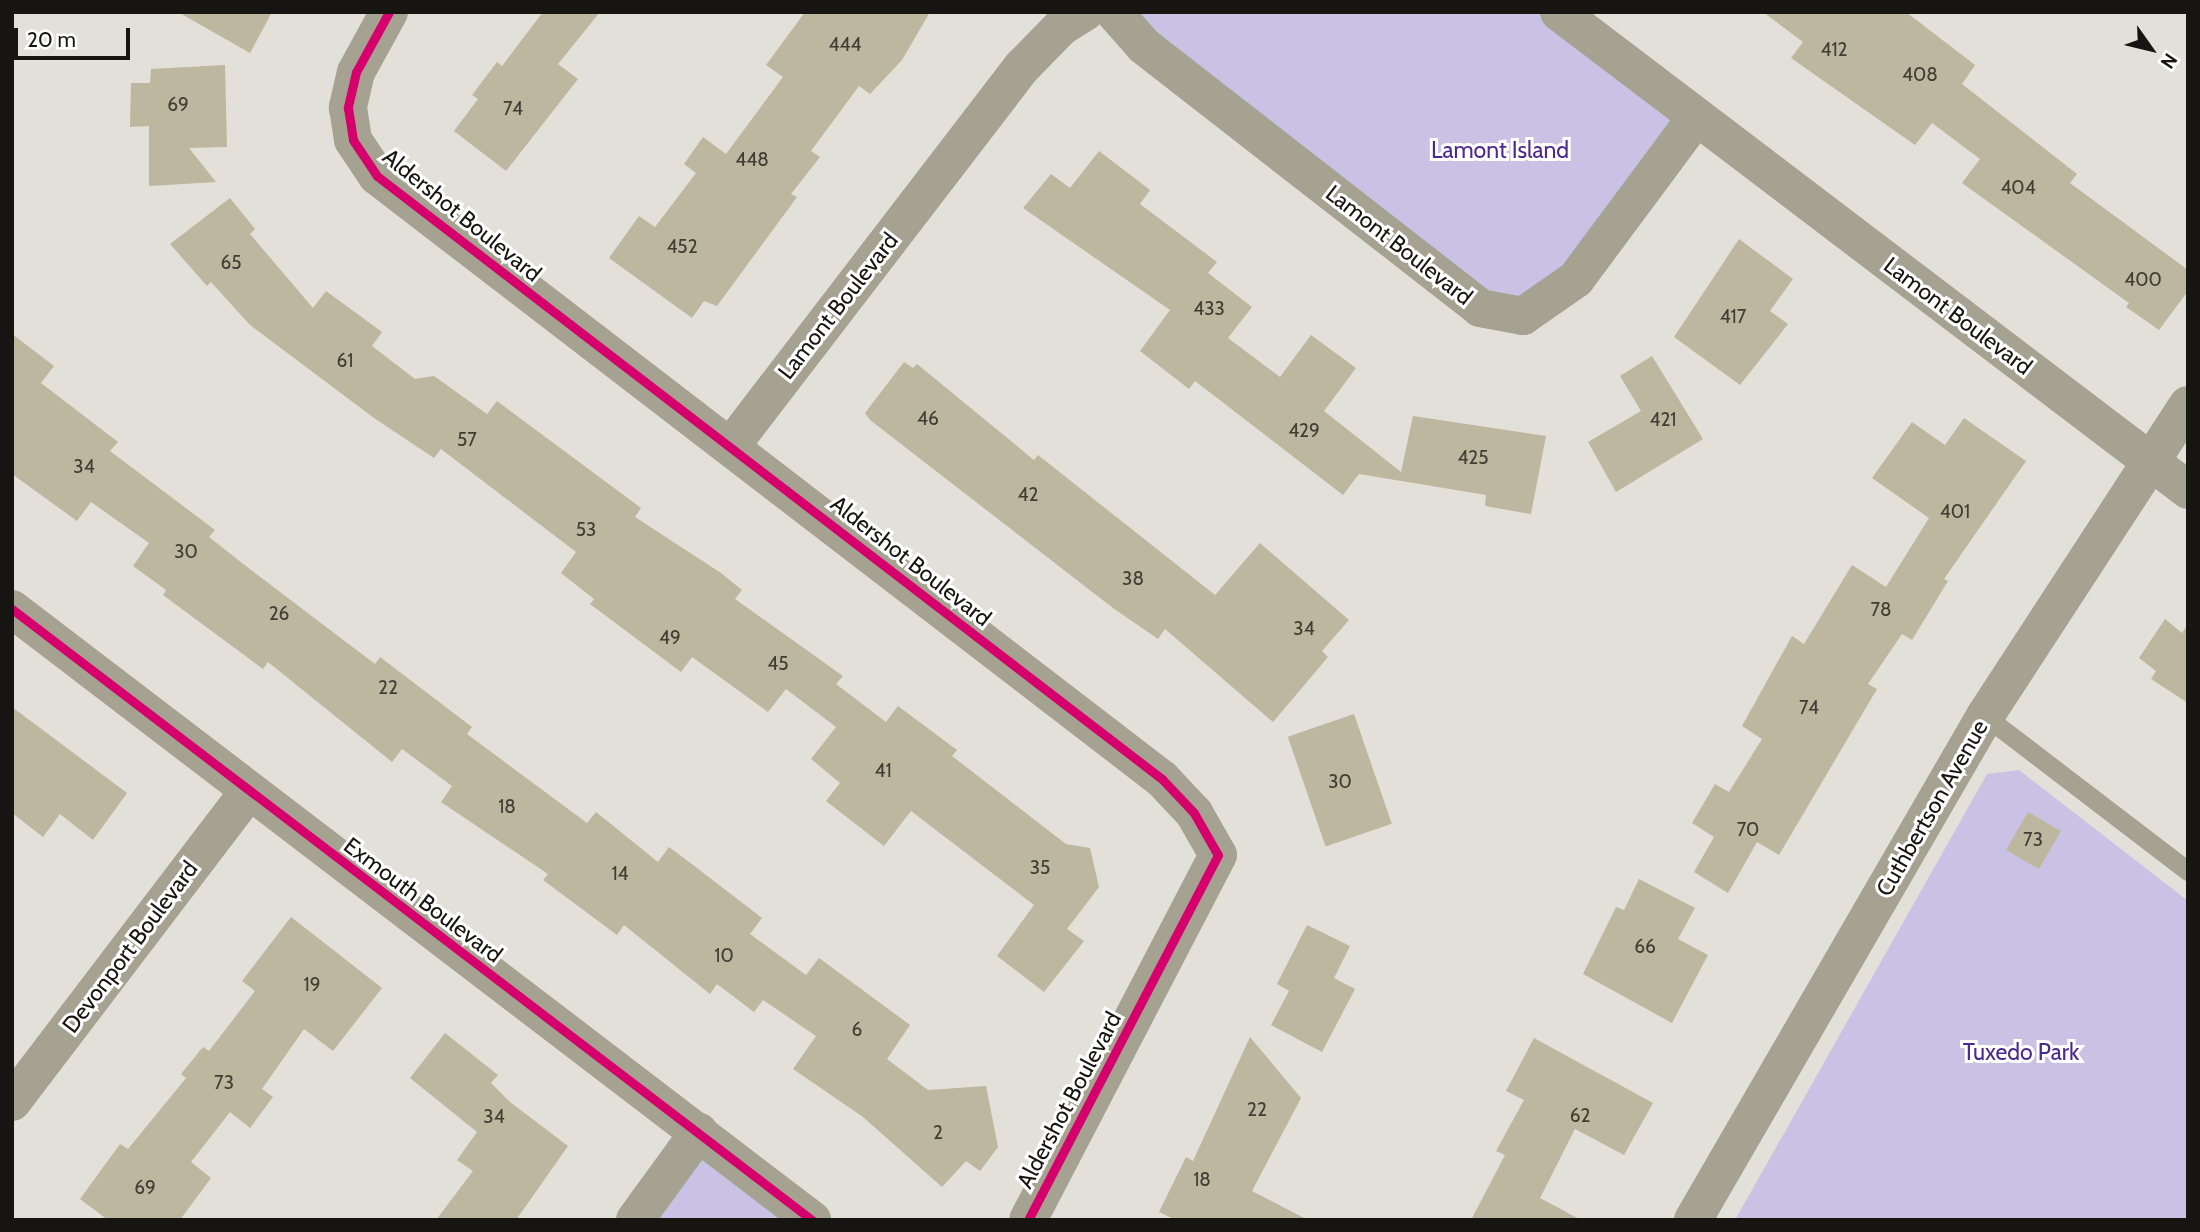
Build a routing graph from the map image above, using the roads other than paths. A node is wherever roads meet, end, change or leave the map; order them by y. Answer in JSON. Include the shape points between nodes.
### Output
{"nodes":[{"id":1,"x":389,"y":12,"type":"edge"},
{"id":2,"x":1085,"y":12,"type":"edge"},
{"id":3,"x":1114,"y":12,"type":"edge"},
{"id":4,"x":1559,"y":12,"type":"edge"},
{"id":5,"x":1695,"y":118,"type":"junction"},
{"id":6,"x":2188,"y":405,"type":"edge"},
{"id":7,"x":731,"y":446,"type":"junction"},
{"id":8,"x":2149,"y":460,"type":"junction"},
{"id":9,"x":2188,"y":489,"type":"edge"},
{"id":10,"x":12,"y":609,"type":"edge"},
{"id":11,"x":1985,"y":716,"type":"junction"},
{"id":12,"x":248,"y":792,"type":"junction"},
{"id":13,"x":2188,"y":872,"type":"edge"},
{"id":14,"x":12,"y":1102,"type":"edge"},
{"id":15,"x":699,"y":1132,"type":"junction"},
{"id":16,"x":635,"y":1220,"type":"edge"},
{"id":17,"x":812,"y":1220,"type":"edge"},
{"id":18,"x":1028,"y":1220,"type":"edge"},
{"id":19,"x":1693,"y":1220,"type":"edge"}],
"edges":[{"from":1,"to":7,"type":"street","name":"Aldershot Boulevard","via":[[356,72],[349,99],[353,140],[369,167]]},
{"from":2,"to":7,"type":"street","name":"Lamont Boulevard","via":[[1061,27],[1022,67]]},
{"from":3,"to":5,"type":"street","name":"Lamont Boulevard","via":[[1144,46],[1480,309],[1523,316],[1576,279]]},
{"from":4,"to":5,"type":"street","name":"Lamont Boulevard"},
{"from":5,"to":8,"type":"street","name":"Lamont Boulevard"},
{"from":6,"to":8,"type":"street","name":"Cuthbertson Avenue"},
{"from":7,"to":18,"type":"street","name":"Aldershot Boulevard","via":[[1161,779],[1194,813],[1218,855]]},
{"from":8,"to":9,"type":"street","name":"Lamont Boulevard"},
{"from":8,"to":11,"type":"street","name":"Cuthbertson Avenue"},
{"from":10,"to":12,"type":"street","name":"Exmouth Boulevard"},
{"from":11,"to":13,"type":"lane"},
{"from":11,"to":19,"type":"street","name":"Cuthbertson Avenue"},
{"from":12,"to":14,"type":"street","name":"Devonport Boulevard"},
{"from":12,"to":15,"type":"street","name":"Exmouth Boulevard"},
{"from":15,"to":16,"type":"street"},
{"from":15,"to":17,"type":"street","name":"Exmouth Boulevard"}]}
